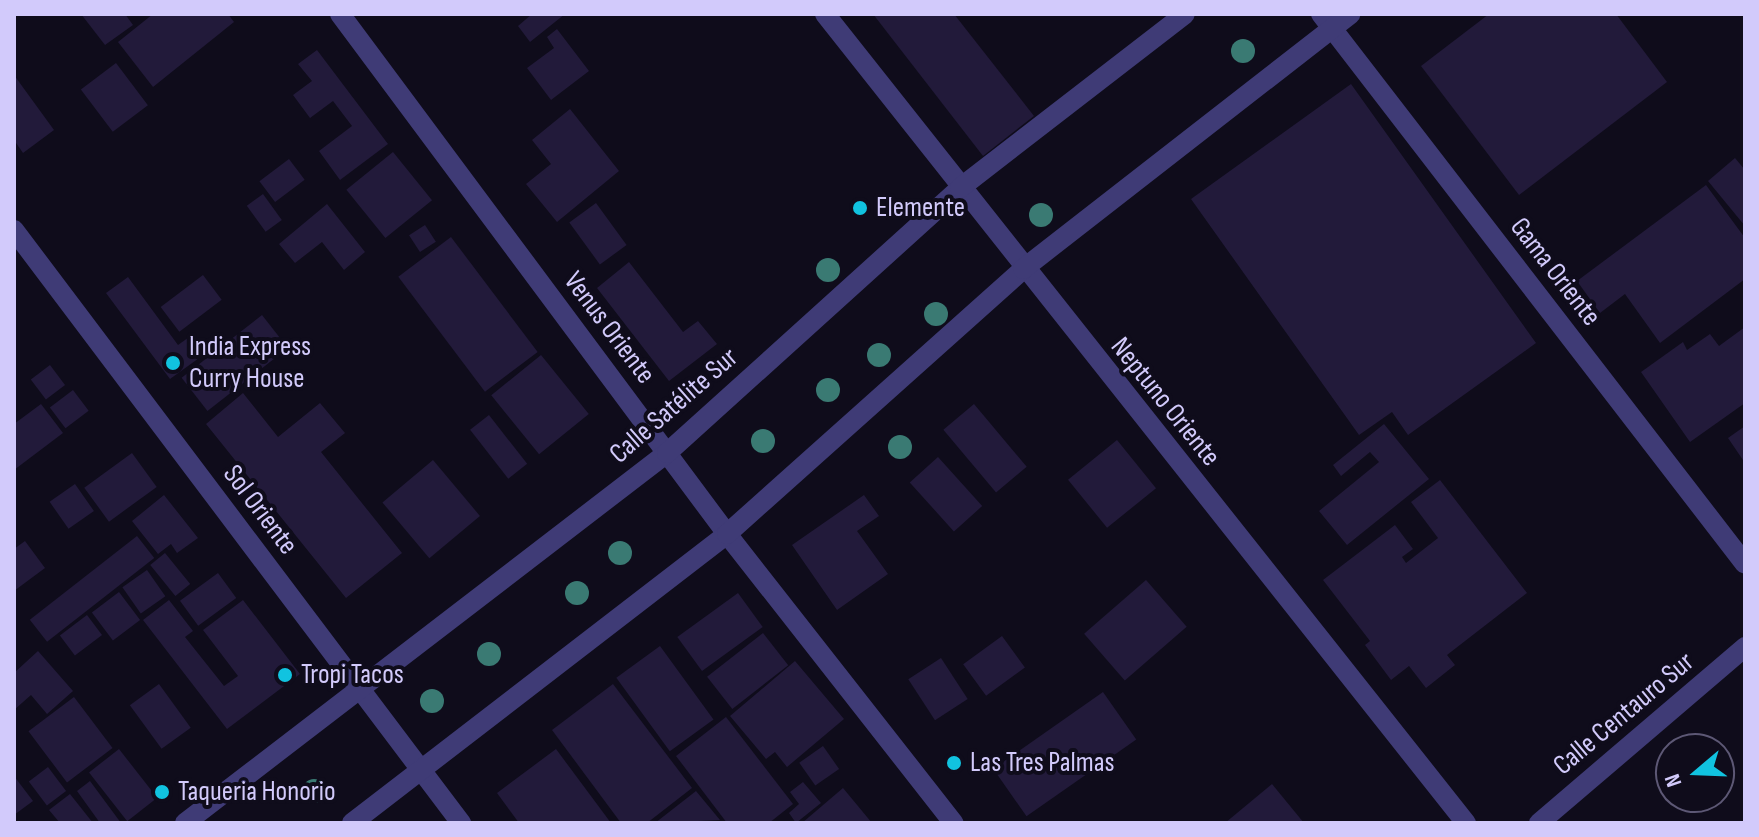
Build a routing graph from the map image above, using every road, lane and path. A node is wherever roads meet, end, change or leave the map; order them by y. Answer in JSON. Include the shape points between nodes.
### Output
{"nodes":[{"id":1,"x":340,"y":14,"type":"edge"},
{"id":2,"x":825,"y":14,"type":"edge"},
{"id":3,"x":1185,"y":14,"type":"edge"},
{"id":4,"x":1351,"y":14,"type":"edge"},
{"id":5,"x":1327,"y":21,"type":"edge"},
{"id":6,"x":960,"y":188,"type":"junction"},
{"id":7,"x":14,"y":230,"type":"edge"},
{"id":8,"x":1023,"y":269,"type":"junction"},
{"id":9,"x":667,"y":453,"type":"junction"},
{"id":10,"x":727,"y":534,"type":"junction"},
{"id":11,"x":1745,"y":564,"type":"edge"},
{"id":12,"x":1745,"y":647,"type":"edge"},
{"id":13,"x":360,"y":688,"type":"junction"},
{"id":14,"x":421,"y":770,"type":"junction"},
{"id":15,"x":185,"y":823,"type":"edge"},
{"id":16,"x":352,"y":823,"type":"edge"},
{"id":17,"x":461,"y":823,"type":"edge"},
{"id":18,"x":954,"y":823,"type":"edge"},
{"id":19,"x":1466,"y":823,"type":"edge"},
{"id":20,"x":1539,"y":823,"type":"edge"}],
"edges":[{"from":1,"to":9,"type":"street","name":"Venus Oriente"},
{"from":2,"to":6,"type":"street","name":"Neptuno Oriente"},
{"from":3,"to":6,"type":"street","name":"Calle Satélite Sur"},
{"from":4,"to":5,"type":"street"},
{"from":5,"to":8,"type":"street"},
{"from":5,"to":11,"type":"street","name":"Gama Oriente"},
{"from":6,"to":8,"type":"street","name":"Neptuno Oriente"},
{"from":6,"to":9,"type":"street","name":"Calle Satélite Sur"},
{"from":7,"to":13,"type":"street","name":"Sol Oriente"},
{"from":8,"to":10,"type":"street"},
{"from":8,"to":19,"type":"street","name":"Neptuno Oriente"},
{"from":9,"to":10,"type":"street","name":"Venus Oriente"},
{"from":9,"to":13,"type":"street","name":"Calle Satélite Sur"},
{"from":10,"to":14,"type":"street"},
{"from":10,"to":18,"type":"street","name":"Venus Oriente"},
{"from":12,"to":20,"type":"street","name":"Calle Centauro Sur"},
{"from":13,"to":14,"type":"street","name":"Sol Oriente"},
{"from":13,"to":15,"type":"street","name":"Calle Satélite Sur"},
{"from":14,"to":16,"type":"street"},
{"from":14,"to":17,"type":"street","name":"Sol Oriente"}]}
